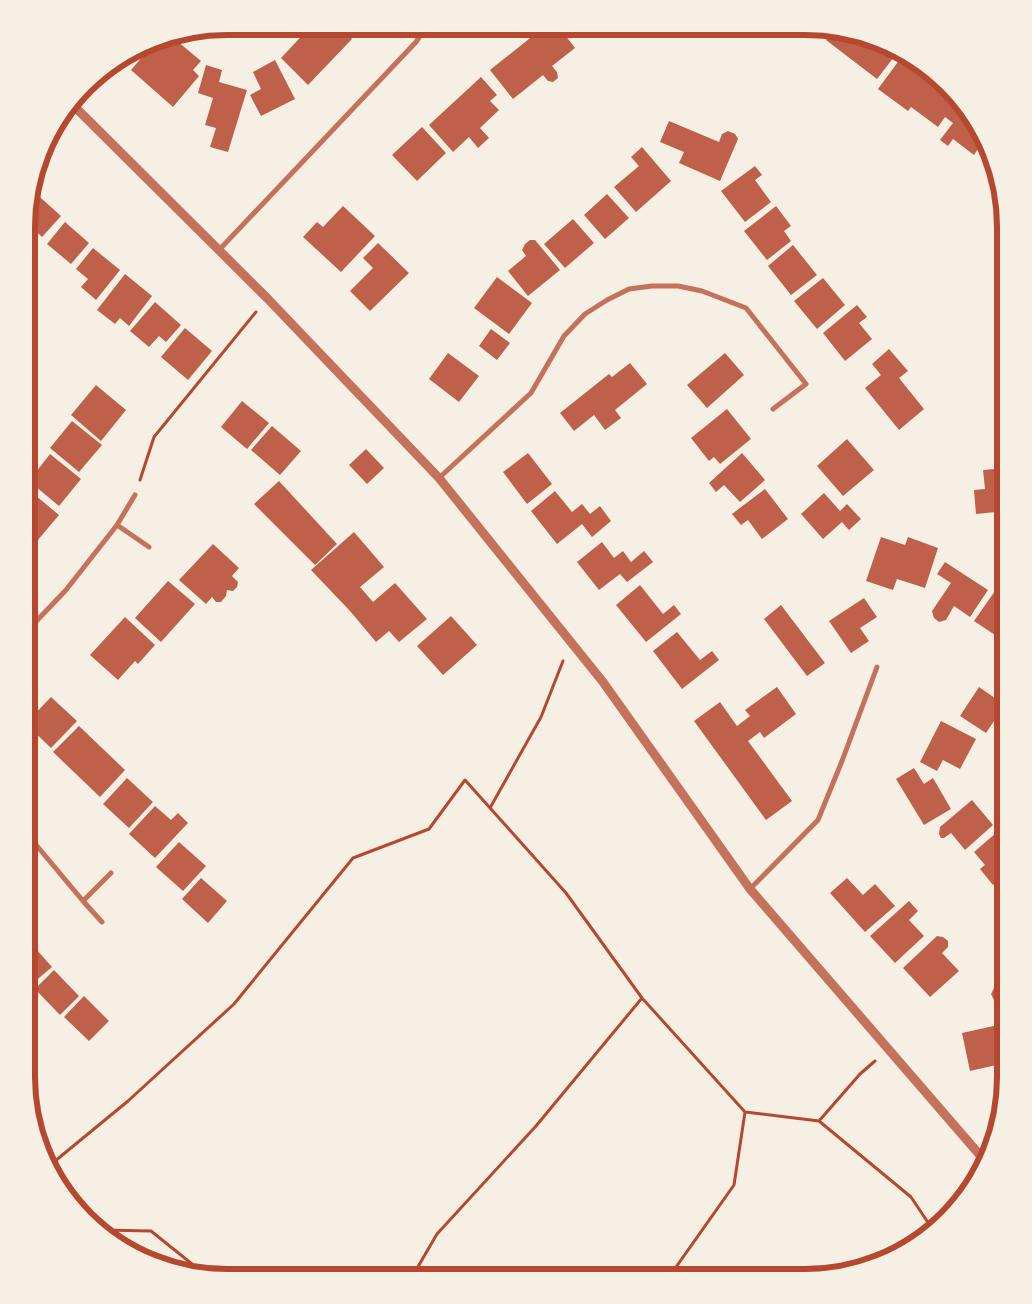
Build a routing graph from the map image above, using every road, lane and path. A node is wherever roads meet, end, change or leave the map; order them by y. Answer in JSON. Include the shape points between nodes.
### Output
{"nodes":[{"id":1,"x":420,"y":35,"type":"edge"},
{"id":2,"x":76,"y":108,"type":"edge"},
{"id":3,"x":219,"y":250,"type":"junction"},
{"id":4,"x":267,"y":298,"type":"junction"},
{"id":5,"x":773,"y":409,"type":"dead end"},
{"id":6,"x":439,"y":478,"type":"junction"},
{"id":7,"x":135,"y":495,"type":"joint"},
{"id":8,"x":117,"y":525,"type":"junction"},
{"id":9,"x":148,"y":547,"type":"dead end"},
{"id":10,"x":35,"y":623,"type":"edge"},
{"id":11,"x":570,"y":641,"type":"junction"},
{"id":12,"x":877,"y":667,"type":"dead end"},
{"id":13,"x":490,"y":808,"type":"junction"},
{"id":14,"x":35,"y":844,"type":"edge"},
{"id":15,"x":110,"y":873,"type":"dead end"},
{"id":16,"x":750,"y":889,"type":"junction"},
{"id":17,"x":83,"y":901,"type":"junction"},
{"id":18,"x":102,"y":922,"type":"dead end"},
{"id":19,"x":642,"y":998,"type":"junction"},
{"id":20,"x":888,"y":1049,"type":"junction"},
{"id":21,"x":746,"y":1112,"type":"junction"},
{"id":22,"x":819,"y":1121,"type":"junction"},
{"id":23,"x":980,"y":1155,"type":"edge"},
{"id":24,"x":55,"y":1161,"type":"edge"},
{"id":25,"x":928,"y":1223,"type":"edge"},
{"id":26,"x":112,"y":1230,"type":"edge"},
{"id":27,"x":193,"y":1266,"type":"edge"},
{"id":28,"x":417,"y":1269,"type":"edge"},
{"id":29,"x":675,"y":1269,"type":"edge"}],
"edges":[{"from":1,"to":3,"type":"street"},
{"from":2,"to":3,"type":"street"},
{"from":3,"to":4,"type":"street"},
{"from":4,"to":6,"type":"street"},
{"from":4,"to":7,"type":"path","via":[[154,437]]},
{"from":5,"to":6,"type":"street","via":[[806,384],[746,308],[702,291],[678,286],[629,289],[585,314],[564,336],[531,392]]},
{"from":6,"to":11,"type":"street"},
{"from":7,"to":8,"type":"street"},
{"from":8,"to":9,"type":"street"},
{"from":8,"to":10,"type":"street","via":[[66,590]]},
{"from":11,"to":13,"type":"path","via":[[541,717]]},
{"from":11,"to":16,"type":"street","via":[[603,682]]},
{"from":12,"to":16,"type":"street","via":[[818,820]]},
{"from":13,"to":19,"type":"path","via":[[566,893]]},
{"from":13,"to":24,"type":"path","via":[[465,780],[428,829],[353,858],[234,1004],[128,1101]]},
{"from":14,"to":17,"type":"street"},
{"from":15,"to":17,"type":"street"},
{"from":16,"to":20,"type":"street"},
{"from":17,"to":18,"type":"street"},
{"from":19,"to":21,"type":"path"},
{"from":19,"to":28,"type":"path","via":[[536,1126],[438,1234]]},
{"from":20,"to":22,"type":"path","via":[[860,1074]]},
{"from":20,"to":23,"type":"street"},
{"from":21,"to":22,"type":"path"},
{"from":21,"to":29,"type":"path","via":[[734,1185]]},
{"from":22,"to":25,"type":"path","via":[[911,1197]]},
{"from":26,"to":27,"type":"path","via":[[151,1231]]}]}
